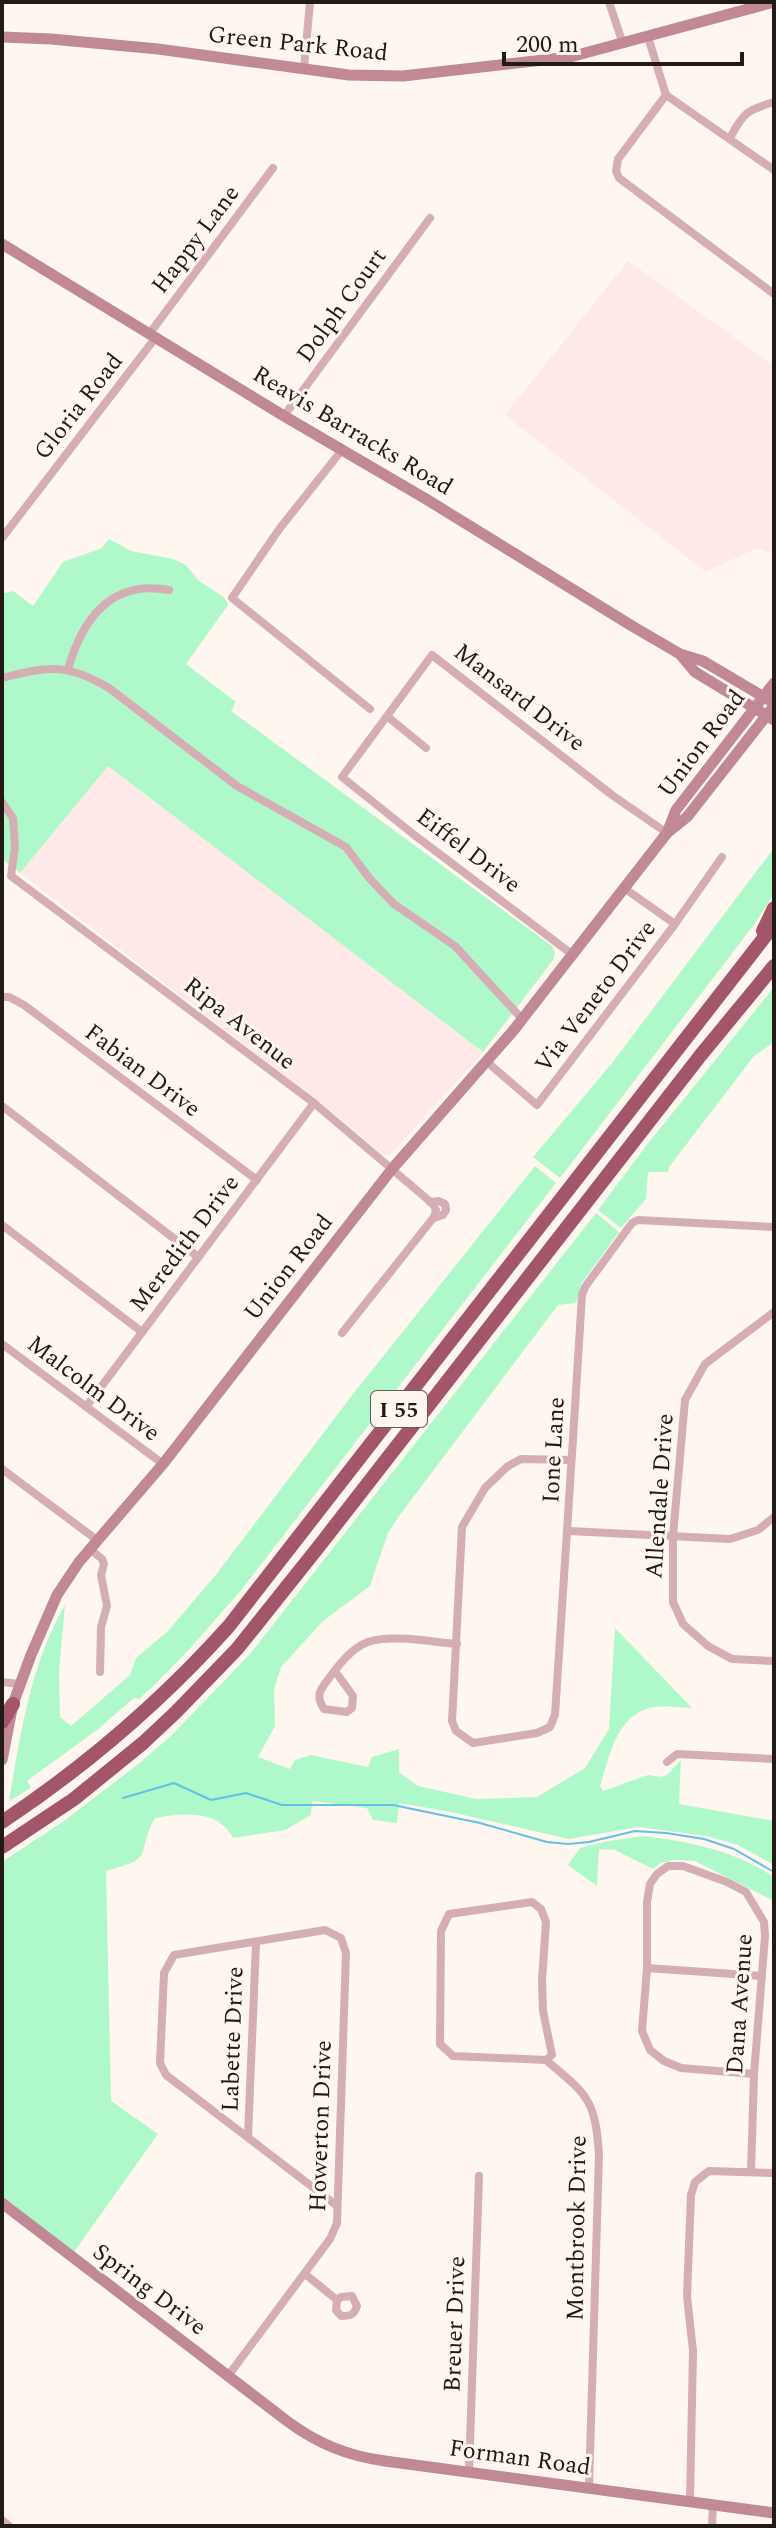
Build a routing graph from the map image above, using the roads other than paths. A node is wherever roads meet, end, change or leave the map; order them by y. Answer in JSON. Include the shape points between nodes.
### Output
{"nodes":[{"id":1,"x":310,"y":2,"type":"edge"},
{"id":2,"x":611,"y":2,"type":"edge"},
{"id":3,"x":774,"y":2,"type":"edge"},
{"id":4,"x":2,"y":37,"type":"edge"},
{"id":5,"x":648,"y":37,"type":"junction"},
{"id":6,"x":623,"y":44,"type":"junction"},
{"id":7,"x":304,"y":68,"type":"junction"},
{"id":8,"x":666,"y":95,"type":"junction"},
{"id":9,"x":774,"y":102,"type":"edge"},
{"id":10,"x":730,"y":138,"type":"junction"},
{"id":11,"x":273,"y":168,"type":"dead end"},
{"id":12,"x":774,"y":170,"type":"edge"},
{"id":13,"x":430,"y":218,"type":"dead end"},
{"id":14,"x":2,"y":244,"type":"edge"},
{"id":15,"x":774,"y":294,"type":"edge"},
{"id":16,"x":153,"y":335,"type":"junction"},
{"id":17,"x":284,"y":416,"type":"junction"},
{"id":18,"x":342,"y":450,"type":"junction"},
{"id":19,"x":2,"y":538,"type":"edge"},
{"id":20,"x":169,"y":590,"type":"dead end"},
{"id":21,"x":680,"y":654,"type":"junction"},
{"id":22,"x":68,"y":669,"type":"junction"},
{"id":23,"x":2,"y":678,"type":"edge"},
{"id":24,"x":774,"y":683,"type":"edge"},
{"id":25,"x":754,"y":708,"type":"junction"},
{"id":26,"x":370,"y":709,"type":"dead end"},
{"id":27,"x":770,"y":709,"type":"edge"},
{"id":28,"x":388,"y":717,"type":"junction"},
{"id":29,"x":426,"y":748,"type":"dead end"},
{"id":30,"x":342,"y":777,"type":"joint"},
{"id":31,"x":2,"y":802,"type":"edge"},
{"id":32,"x":667,"y":833,"type":"junction"},
{"id":33,"x":722,"y":857,"type":"dead end"},
{"id":34,"x":624,"y":888,"type":"junction"},
{"id":35,"x":774,"y":908,"type":"edge"},
{"id":36,"x":675,"y":924,"type":"junction"},
{"id":37,"x":774,"y":925,"type":"edge"},
{"id":38,"x":752,"y":953,"type":"junction"},
{"id":39,"x":573,"y":955,"type":"junction"},
{"id":40,"x":774,"y":966,"type":"edge"},
{"id":41,"x":774,"y":977,"type":"edge"},
{"id":42,"x":758,"y":987,"type":"junction"},
{"id":43,"x":2,"y":997,"type":"edge"},
{"id":44,"x":522,"y":1019,"type":"junction"},
{"id":45,"x":487,"y":1062,"type":"junction"},
{"id":46,"x":314,"y":1103,"type":"junction"},
{"id":47,"x":2,"y":1106,"type":"edge"},
{"id":48,"x":392,"y":1169,"type":"junction"},
{"id":49,"x":257,"y":1180,"type":"junction"},
{"id":50,"x":2,"y":1225,"type":"edge"},
{"id":51,"x":774,"y":1227,"type":"edge"},
{"id":52,"x":198,"y":1257,"type":"junction"},
{"id":53,"x":774,"y":1312,"type":"edge"},
{"id":54,"x":142,"y":1332,"type":"junction"},
{"id":55,"x":342,"y":1333,"type":"dead end"},
{"id":56,"x":2,"y":1344,"type":"edge"},
{"id":57,"x":86,"y":1407,"type":"junction"},
{"id":58,"x":571,"y":1460,"type":"junction"},
{"id":59,"x":163,"y":1464,"type":"junction"},
{"id":60,"x":2,"y":1469,"type":"edge"},
{"id":61,"x":774,"y":1517,"type":"edge"},
{"id":62,"x":569,"y":1531,"type":"junction"},
{"id":63,"x":673,"y":1536,"type":"junction"},
{"id":64,"x":93,"y":1544,"type":"junction"},
{"id":65,"x":457,"y":1644,"type":"junction"},
{"id":66,"x":774,"y":1661,"type":"edge"},
{"id":67,"x":335,"y":1671,"type":"junction"},
{"id":68,"x":100,"y":1672,"type":"dead end"},
{"id":69,"x":2,"y":1682,"type":"edge"},
{"id":70,"x":20,"y":1684,"type":"junction"},
{"id":71,"x":13,"y":1704,"type":"junction"},
{"id":72,"x":2,"y":1722,"type":"edge"},
{"id":73,"x":774,"y":1759,"type":"edge"},
{"id":74,"x":2,"y":1760,"type":"edge"},
{"id":75,"x":667,"y":1762,"type":"dead end"},
{"id":76,"x":2,"y":1822,"type":"edge"},
{"id":77,"x":2,"y":1847,"type":"edge"},
{"id":78,"x":256,"y":1943,"type":"junction"},
{"id":79,"x":647,"y":1968,"type":"junction"},
{"id":80,"x":762,"y":1976,"type":"junction"},
{"id":81,"x":546,"y":2060,"type":"junction"},
{"id":82,"x":754,"y":2074,"type":"junction"},
{"id":83,"x":248,"y":2137,"type":"junction"},
{"id":84,"x":751,"y":2172,"type":"junction"},
{"id":85,"x":774,"y":2173,"type":"edge"},
{"id":86,"x":479,"y":2176,"type":"dead end"},
{"id":87,"x":2,"y":2203,"type":"edge"},
{"id":88,"x":336,"y":2205,"type":"junction"},
{"id":89,"x":305,"y":2274,"type":"junction"},
{"id":90,"x":337,"y":2300,"type":"dead end"},
{"id":91,"x":228,"y":2376,"type":"junction"},
{"id":92,"x":272,"y":2410,"type":"joint"},
{"id":93,"x":469,"y":2472,"type":"junction"},
{"id":94,"x":589,"y":2488,"type":"junction"},
{"id":95,"x":690,"y":2501,"type":"junction"},
{"id":96,"x":713,"y":2504,"type":"junction"},
{"id":97,"x":774,"y":2513,"type":"edge"},
{"id":98,"x":2,"y":2520,"type":"edge"},
{"id":99,"x":9,"y":2526,"type":"edge"},
{"id":100,"x":712,"y":2526,"type":"edge"}],
"edges":[{"from":1,"to":7,"type":"street"},
{"from":2,"to":6,"type":"street"},
{"from":3,"to":5,"type":"main road","name":"Green Park Road"},
{"from":4,"to":7,"type":"main road","name":"Green Park Road"},
{"from":5,"to":6,"type":"main road","name":"Green Park Road"},
{"from":5,"to":8,"type":"street"},
{"from":6,"to":7,"type":"main road","name":"Green Park Road","via":[[548,61],[425,75],[365,76]]},
{"from":8,"to":10,"type":"street"},
{"from":8,"to":15,"type":"street","via":[[618,159],[619,178]]},
{"from":9,"to":10,"type":"street","via":[[742,116]]},
{"from":10,"to":12,"type":"street"},
{"from":11,"to":16,"type":"street","name":"Happy Lane"},
{"from":13,"to":17,"type":"street","name":"Dolph Court"},
{"from":14,"to":16,"type":"main road","name":"Reavis Barracks Road"},
{"from":16,"to":17,"type":"main road","name":"Reavis Barracks Road"},
{"from":16,"to":19,"type":"street","name":"Gloria Road"},
{"from":17,"to":18,"type":"main road","name":"Reavis Barracks Road"},
{"from":18,"to":21,"type":"main road","name":"Reavis Barracks Road"},
{"from":18,"to":26,"type":"street","via":[[232,598]]},
{"from":20,"to":22,"type":"street","via":[[149,586],[108,601],[74,647]]},
{"from":21,"to":25,"type":"main road","name":"Reavis Barracks Road","via":[[695,672]]},
{"from":21,"to":27,"type":"main road","name":"Reavis Barracks Road","via":[[703,661]]},
{"from":22,"to":23,"type":"street","via":[[35,669]]},
{"from":22,"to":44,"type":"street","via":[[109,688],[237,786],[346,847],[394,904],[455,946]]},
{"from":24,"to":27,"type":"main road","name":"Union Road"},
{"from":25,"to":27,"type":"main road","name":"Reavis Barracks Road"},
{"from":25,"to":32,"type":"main road","name":"Union Road","via":[[676,810]]},
{"from":27,"to":32,"type":"main road","name":"Union Road","via":[[687,817]]},
{"from":28,"to":29,"type":"street"},
{"from":28,"to":30,"type":"street","name":"Mansard Drive"},
{"from":28,"to":32,"type":"street","name":"Mansard Drive","via":[[432,655]]},
{"from":30,"to":39,"type":"street","name":"Eiffel Drive"},
{"from":31,"to":46,"type":"street","name":"Ripa Avenue","via":[[13,818],[11,876]]},
{"from":32,"to":34,"type":"main road","name":"Union Road"},
{"from":33,"to":36,"type":"street","name":"Via Veneto Drive"},
{"from":34,"to":36,"type":"street"},
{"from":34,"to":39,"type":"main road","name":"Union Road"},
{"from":35,"to":38,"type":"highway"},
{"from":36,"to":45,"type":"street","name":"Via Veneto Drive","via":[[537,1105]]},
{"from":37,"to":38,"type":"highway","number":"I 55"},
{"from":38,"to":76,"type":"highway","number":"I 55","via":[[229,1626],[125,1730]]},
{"from":39,"to":44,"type":"main road","name":"Union Road"},
{"from":40,"to":42,"type":"highway","number":"I 55"},
{"from":41,"to":42,"type":"highway"},
{"from":42,"to":77,"type":"highway","number":"I 55","via":[[237,1649],[143,1743],[74,1799]]},
{"from":43,"to":49,"type":"street","name":"Fabian Drive","via":[[24,1005]]},
{"from":44,"to":45,"type":"main road","name":"Union Road"},
{"from":45,"to":48,"type":"main road","name":"Union Road"},
{"from":46,"to":48,"type":"street","name":"Ripa Avenue"},
{"from":46,"to":49,"type":"street","name":"Meredith Drive"},
{"from":47,"to":52,"type":"street"},
{"from":48,"to":55,"type":"street","name":"Ripa Avenue","via":[[430,1202],[445,1204],[446,1210],[435,1214]]},
{"from":48,"to":59,"type":"main road","name":"Union Road"},
{"from":49,"to":52,"type":"street","name":"Meredith Drive"},
{"from":50,"to":54,"type":"street"},
{"from":51,"to":58,"type":"street","name":"Ione Lane","via":[[632,1223],[582,1295]]},
{"from":52,"to":54,"type":"street","name":"Meredith Drive"},
{"from":53,"to":63,"type":"street","name":"Allendale Drive","via":[[705,1364],[685,1400]]},
{"from":54,"to":57,"type":"street","name":"Meredith Drive"},
{"from":56,"to":57,"type":"street","name":"Malcolm Drive"},
{"from":57,"to":59,"type":"street","name":"Malcolm Drive"},
{"from":58,"to":62,"type":"street","name":"Ione Lane"},
{"from":58,"to":65,"type":"street","via":[[521,1459],[485,1488],[462,1527]]},
{"from":59,"to":64,"type":"main road","name":"Union Road"},
{"from":60,"to":64,"type":"street"},
{"from":61,"to":63,"type":"street","via":[[758,1530],[730,1539]]},
{"from":62,"to":63,"type":"street"},
{"from":62,"to":65,"type":"street","name":"Ione Lane","via":[[550,1727],[473,1743],[456,1731],[452,1721]]},
{"from":63,"to":66,"type":"street","name":"Allendale Drive","via":[[673,1602],[683,1624],[732,1659]]},
{"from":64,"to":68,"type":"street","via":[[104,1564],[107,1606]]},
{"from":64,"to":70,"type":"main road","name":"Union Road","via":[[57,1595]]},
{"from":65,"to":67,"type":"street","via":[[368,1642]]},
{"from":67,"to":67,"type":"street","via":[[319,1692],[319,1702],[324,1709],[347,1712],[353,1696]]},
{"from":69,"to":70,"type":"street"},
{"from":70,"to":71,"type":"main road","name":"Union Road"},
{"from":71,"to":72,"type":"highway"},
{"from":71,"to":74,"type":"main road","name":"Union Road"},
{"from":73,"to":75,"type":"street","via":[[677,1754]]},
{"from":78,"to":83,"type":"street","name":"Labette Drive"},
{"from":78,"to":83,"type":"street","via":[[174,1955],[164,1973],[160,2063],[166,2075]]},
{"from":78,"to":88,"type":"street","name":"Howerton Drive","via":[[325,1930],[341,1938],[346,1953]]},
{"from":79,"to":80,"type":"street"},
{"from":79,"to":80,"type":"street","name":"Dana Avenue","via":[[650,1884],[668,1866],[683,1866],[746,1892],[764,1922]]},
{"from":79,"to":82,"type":"street","via":[[642,2031],[650,2050],[681,2068]]},
{"from":80,"to":82,"type":"street","name":"Dana Avenue"},
{"from":81,"to":81,"type":"street","via":[[552,2055],[543,2011],[546,1922],[541,1909],[532,1902],[449,1914],[441,1931],[440,2044],[453,2056]]},
{"from":81,"to":94,"type":"street","name":"Montbrook Drive","via":[[584,2093],[597,2119]]},
{"from":82,"to":84,"type":"street","name":"Dana Avenue"},
{"from":83,"to":88,"type":"street"},
{"from":84,"to":85,"type":"street"},
{"from":84,"to":95,"type":"street","via":[[709,2171],[695,2182],[691,2195]]},
{"from":86,"to":93,"type":"street","name":"Breuer Drive"},
{"from":87,"to":91,"type":"main road","name":"Spring Drive"},
{"from":88,"to":89,"type":"street","name":"Howerton Drive","via":[[337,2223],[330,2239]]},
{"from":89,"to":90,"type":"street"},
{"from":89,"to":91,"type":"street","name":"Howerton Drive"},
{"from":91,"to":92,"type":"main road","name":"Spring Drive"},
{"from":92,"to":93,"type":"main road","name":"Forman Road","via":[[347,2454]]},
{"from":93,"to":94,"type":"main road","name":"Forman Road"},
{"from":94,"to":95,"type":"main road","name":"Forman Road"},
{"from":95,"to":96,"type":"main road","name":"Forman Road"},
{"from":96,"to":97,"type":"main road","name":"Forman Road"},
{"from":96,"to":100,"type":"street"},
{"from":98,"to":99,"type":"street"}]}
